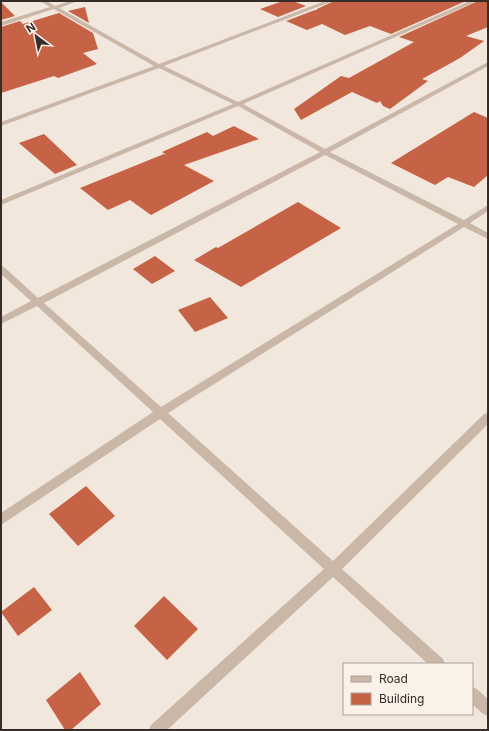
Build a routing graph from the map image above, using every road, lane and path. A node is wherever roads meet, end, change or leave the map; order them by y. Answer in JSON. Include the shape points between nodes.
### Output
{"nodes":[{"id":1,"x":43,"y":1,"type":"edge"},
{"id":2,"x":75,"y":1,"type":"edge"},
{"id":3,"x":330,"y":1,"type":"edge"},
{"id":4,"x":474,"y":1,"type":"edge"},
{"id":5,"x":54,"y":8,"type":"junction"},
{"id":6,"x":1,"y":24,"type":"edge"},
{"id":7,"x":488,"y":64,"type":"edge"},
{"id":8,"x":159,"y":66,"type":"junction"},
{"id":9,"x":238,"y":104,"type":"junction"},
{"id":10,"x":1,"y":124,"type":"edge"},
{"id":11,"x":325,"y":152,"type":"junction"},
{"id":12,"x":1,"y":203,"type":"edge"},
{"id":13,"x":488,"y":207,"type":"edge"},
{"id":14,"x":465,"y":223,"type":"junction"},
{"id":15,"x":488,"y":236,"type":"edge"},
{"id":16,"x":1,"y":269,"type":"edge"},
{"id":17,"x":37,"y":302,"type":"junction"},
{"id":18,"x":1,"y":322,"type":"edge"},
{"id":19,"x":160,"y":413,"type":"junction"},
{"id":20,"x":488,"y":417,"type":"edge"},
{"id":21,"x":1,"y":520,"type":"edge"},
{"id":22,"x":333,"y":569,"type":"junction"},
{"id":23,"x":437,"y":663,"type":"edge"},
{"id":24,"x":473,"y":695,"type":"edge"},
{"id":25,"x":488,"y":709,"type":"edge"},
{"id":26,"x":156,"y":730,"type":"edge"}],
"edges":[{"from":1,"to":5,"type":"street"},
{"from":2,"to":5,"type":"street"},
{"from":3,"to":8,"type":"street"},
{"from":4,"to":9,"type":"street"},
{"from":5,"to":6,"type":"street"},
{"from":5,"to":8,"type":"street"},
{"from":7,"to":11,"type":"street"},
{"from":8,"to":9,"type":"street"},
{"from":8,"to":10,"type":"street"},
{"from":9,"to":11,"type":"street"},
{"from":9,"to":12,"type":"street"},
{"from":11,"to":14,"type":"street"},
{"from":11,"to":17,"type":"street"},
{"from":13,"to":14,"type":"street"},
{"from":14,"to":15,"type":"street"},
{"from":14,"to":19,"type":"street"},
{"from":16,"to":17,"type":"street"},
{"from":17,"to":18,"type":"street"},
{"from":17,"to":19,"type":"street"},
{"from":19,"to":21,"type":"street"},
{"from":19,"to":22,"type":"street"},
{"from":20,"to":22,"type":"street"},
{"from":22,"to":23,"type":"street"},
{"from":22,"to":26,"type":"street"},
{"from":24,"to":25,"type":"street"}]}
